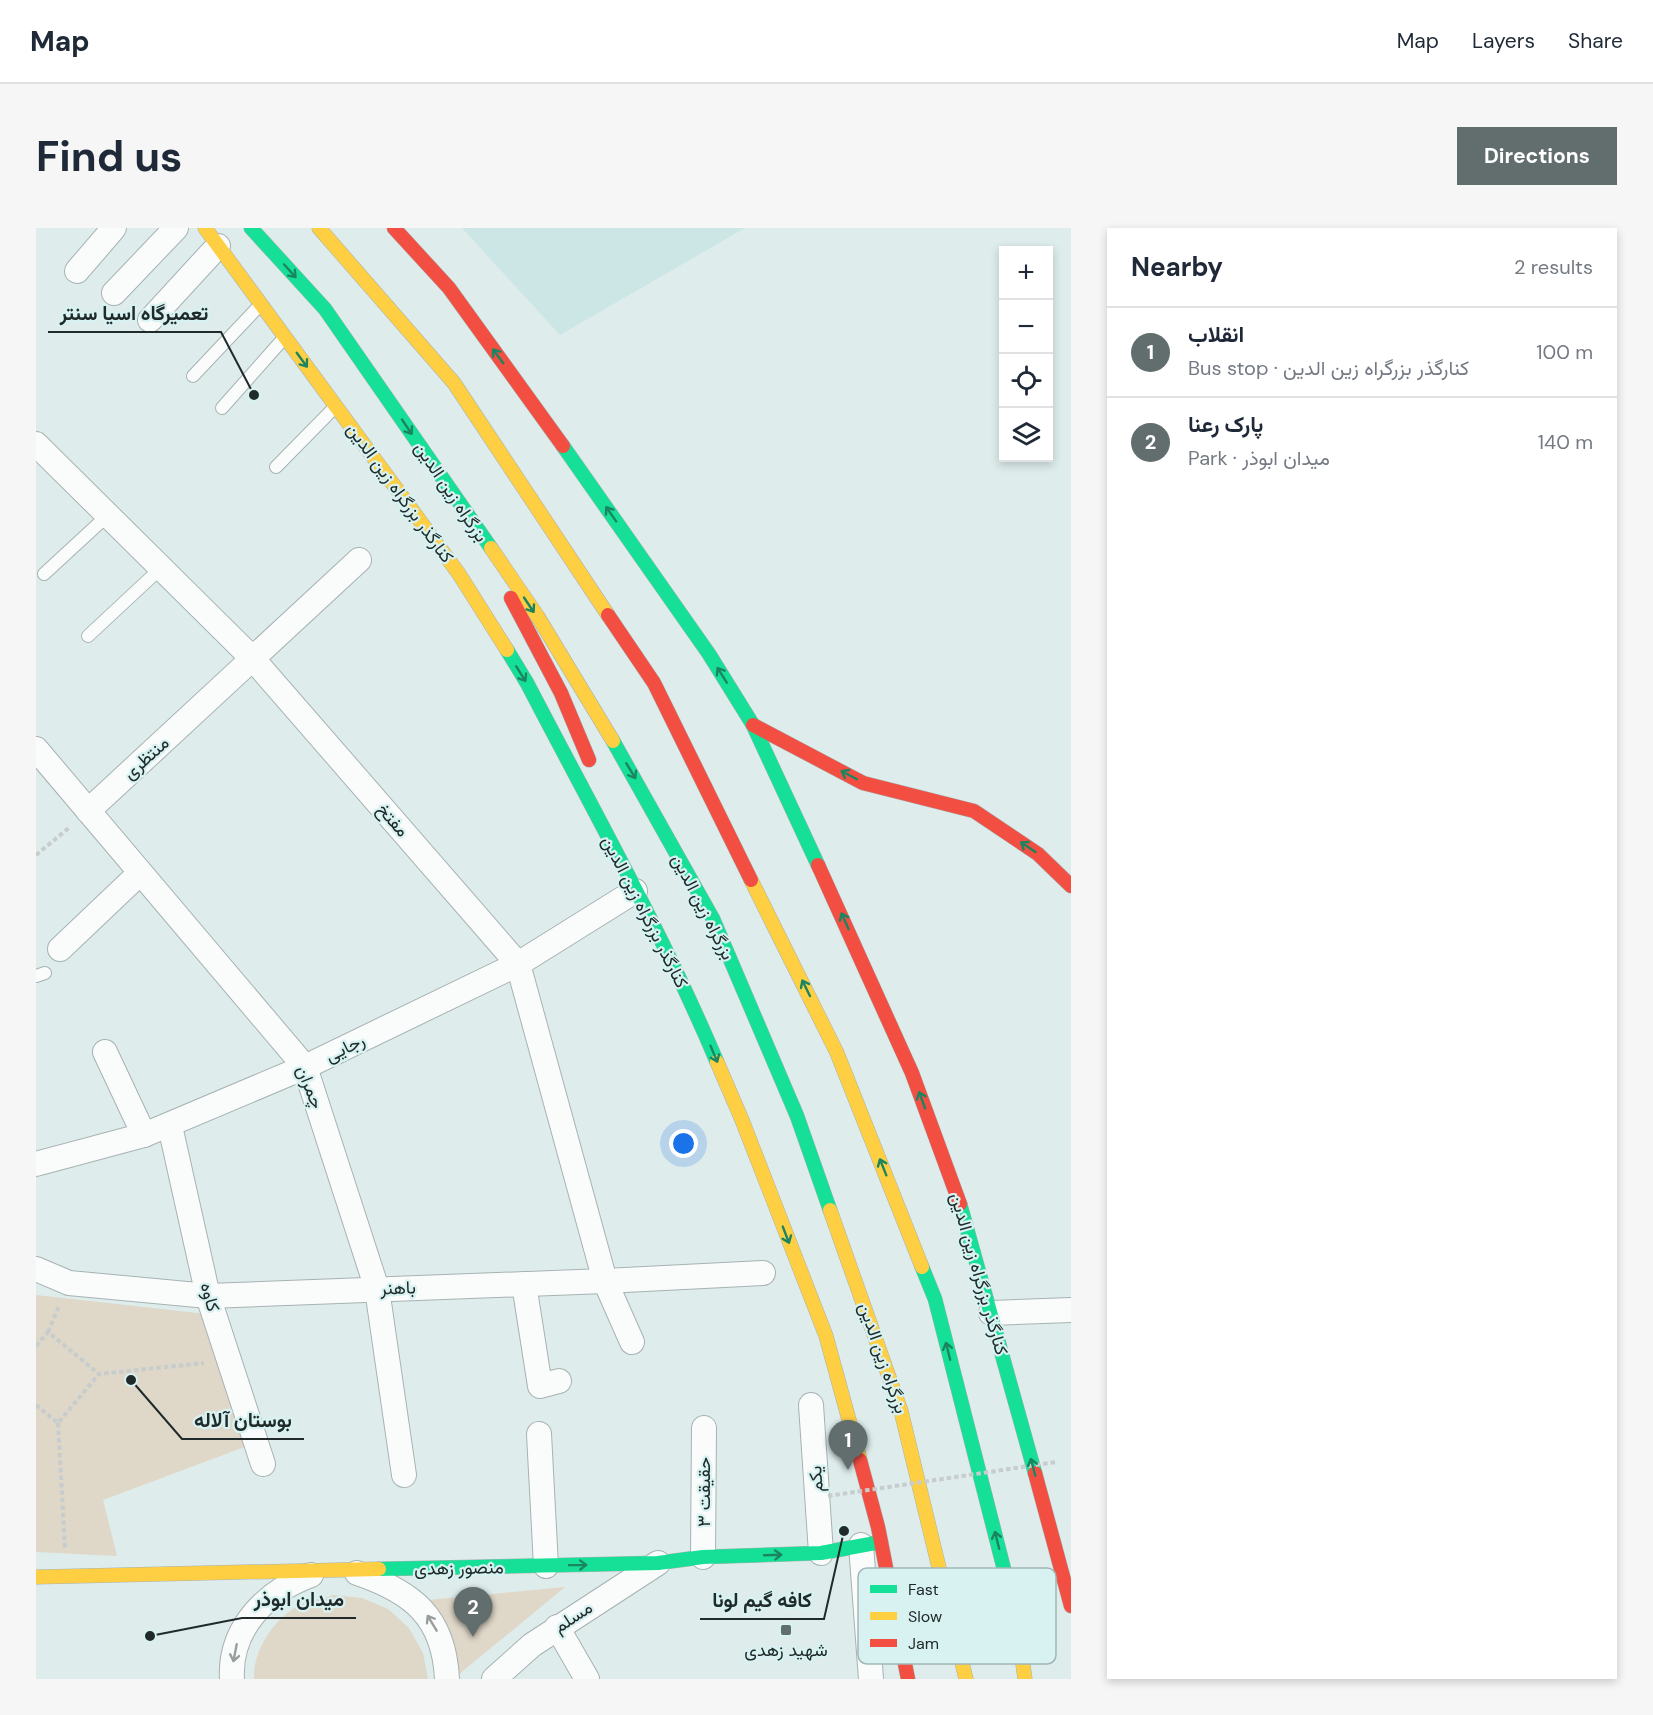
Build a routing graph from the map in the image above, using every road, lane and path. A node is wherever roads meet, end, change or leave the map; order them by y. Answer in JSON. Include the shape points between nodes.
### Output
{"nodes":[{"id":1,"x":114,"y":228,"type":"edge"},
{"id":2,"x":176,"y":228,"type":"edge"},
{"id":3,"x":251,"y":228,"type":"edge"},
{"id":4,"x":319,"y":228,"type":"edge"},
{"id":5,"x":394,"y":228,"type":"edge"},
{"id":6,"x":211,"y":237,"type":"edge"},
{"id":7,"x":77,"y":271,"type":"dead end"},
{"id":8,"x":114,"y":293,"type":"dead end"},
{"id":9,"x":261,"y":304,"type":"junction"},
{"id":10,"x":150,"y":321,"type":"dead end"},
{"id":11,"x":285,"y":337,"type":"junction"},
{"id":12,"x":193,"y":376,"type":"dead end"},
{"id":13,"x":336,"y":406,"type":"junction"},
{"id":14,"x":222,"y":408,"type":"dead end"},
{"id":15,"x":36,"y":444,"type":"edge"},
{"id":16,"x":276,"y":467,"type":"dead end"},
{"id":17,"x":465,"y":512,"type":"junction"},
{"id":18,"x":108,"y":515,"type":"junction"},
{"id":19,"x":359,"y":560,"type":"dead end"},
{"id":20,"x":161,"y":568,"type":"junction"},
{"id":21,"x":44,"y":574,"type":"dead end"},
{"id":22,"x":88,"y":636,"type":"dead end"},
{"id":23,"x":254,"y":660,"type":"junction"},
{"id":24,"x":753,"y":724,"type":"junction"},
{"id":25,"x":36,"y":748,"type":"edge"},
{"id":26,"x":592,"y":769,"type":"dead end"},
{"id":27,"x":88,"y":811,"type":"junction"},
{"id":28,"x":611,"y":812,"type":"dead end"},
{"id":29,"x":36,"y":855,"type":"edge"},
{"id":30,"x":140,"y":873,"type":"junction"},
{"id":31,"x":1071,"y":886,"type":"edge"},
{"id":32,"x":635,"y":891,"type":"junction"},
{"id":33,"x":60,"y":949,"type":"dead end"},
{"id":34,"x":518,"y":964,"type":"junction"},
{"id":35,"x":698,"y":1017,"type":"junction"},
{"id":36,"x":105,"y":1052,"type":"dead end"},
{"id":37,"x":305,"y":1067,"type":"junction"},
{"id":38,"x":170,"y":1126,"type":"junction"},
{"id":39,"x":144,"y":1135,"type":"junction"},
{"id":40,"x":36,"y":1164,"type":"edge"},
{"id":41,"x":36,"y":1269,"type":"edge"},
{"id":42,"x":763,"y":1273,"type":"dead end"},
{"id":43,"x":605,"y":1281,"type":"junction"},
{"id":44,"x":524,"y":1284,"type":"junction"},
{"id":45,"x":377,"y":1289,"type":"junction"},
{"id":46,"x":208,"y":1296,"type":"junction"},
{"id":47,"x":1071,"y":1310,"type":"edge"},
{"id":48,"x":991,"y":1313,"type":"junction"},
{"id":49,"x":632,"y":1342,"type":"dead end"},
{"id":50,"x":36,"y":1346,"type":"edge"},
{"id":51,"x":229,"y":1361,"type":"junction"},
{"id":52,"x":99,"y":1374,"type":"junction"},
{"id":53,"x":559,"y":1381,"type":"dead end"},
{"id":54,"x":36,"y":1404,"type":"edge"},
{"id":55,"x":811,"y":1405,"type":"dead end"},
{"id":56,"x":58,"y":1423,"type":"junction"},
{"id":57,"x":704,"y":1428,"type":"dead end"},
{"id":58,"x":539,"y":1434,"type":"dead end"},
{"id":59,"x":1056,"y":1461,"type":"dead end"},
{"id":60,"x":263,"y":1464,"type":"dead end"},
{"id":61,"x":404,"y":1475,"type":"dead end"},
{"id":62,"x":828,"y":1496,"type":"dead end"},
{"id":63,"x":871,"y":1543,"type":"junction"},
{"id":64,"x":1062,"y":1544,"type":"edge"},
{"id":65,"x":820,"y":1553,"type":"junction"},
{"id":66,"x":703,"y":1557,"type":"junction"},
{"id":67,"x":658,"y":1563,"type":"junction"},
{"id":68,"x":546,"y":1566,"type":"junction"},
{"id":69,"x":871,"y":1568,"type":"edge"},
{"id":70,"x":878,"y":1568,"type":"edge"},
{"id":71,"x":939,"y":1568,"type":"edge"},
{"id":72,"x":1004,"y":1568,"type":"edge"},
{"id":73,"x":331,"y":1570,"type":"junction"},
{"id":74,"x":36,"y":1577,"type":"edge"},
{"id":75,"x":67,"y":1577,"type":"junction"},
{"id":76,"x":1071,"y":1606,"type":"edge"},
{"id":77,"x":557,"y":1627,"type":"junction"},
{"id":78,"x":904,"y":1664,"type":"edge"},
{"id":79,"x":962,"y":1664,"type":"edge"},
{"id":80,"x":1023,"y":1664,"type":"edge"},
{"id":81,"x":232,"y":1679,"type":"edge"},
{"id":82,"x":447,"y":1679,"type":"edge"},
{"id":83,"x":494,"y":1679,"type":"edge"},
{"id":84,"x":587,"y":1679,"type":"edge"},
{"id":85,"x":908,"y":1679,"type":"edge"},
{"id":86,"x":966,"y":1679,"type":"edge"},
{"id":87,"x":1025,"y":1679,"type":"edge"}],
"edges":[{"from":1,"to":7,"type":"street"},
{"from":2,"to":8,"type":"street"},
{"from":3,"to":17,"type":"main road","name":"بزرگراه زین الدین","one_way":true,"via":[[325,309]]},
{"from":72,"to":4,"type":"main road","one_way":true,"via":[[935,1299],[832,1042],[654,683],[454,383]]},
{"from":24,"to":5,"type":"main road","name":"کنارگذر بزرگراه زین الدین","one_way":true,"via":[[709,654],[449,288]]},
{"from":6,"to":9,"type":"main road","name":"کنارگذر بزرگراه زین الدین"},
{"from":6,"to":10,"type":"street"},
{"from":9,"to":11,"type":"main road","name":"کنارگذر بزرگراه زین الدین"},
{"from":9,"to":12,"type":"lane"},
{"from":11,"to":13,"type":"main road","name":"کنارگذر بزرگراه زین الدین","one_way":true},
{"from":11,"to":14,"type":"lane"},
{"from":13,"to":16,"type":"lane"},
{"from":13,"to":32,"type":"main road","name":"کنارگذر بزرگراه زین الدین","one_way":true,"via":[[484,614],[527,684]]},
{"from":15,"to":18,"type":"street","name":"مفتخ"},
{"from":17,"to":26,"type":"main road","via":[[561,693]]},
{"from":17,"to":71,"type":"main road","name":"بزرگراه زین الدین","one_way":true,"via":[[538,617],[628,766],[713,919],[797,1116],[902,1411]]},
{"from":18,"to":20,"type":"street","name":"مفتخ"},
{"from":18,"to":21,"type":"lane"},
{"from":19,"to":23,"type":"street","name":"منتظری"},
{"from":20,"to":22,"type":"lane"},
{"from":20,"to":23,"type":"street","name":"مفتخ"},
{"from":23,"to":27,"type":"street","name":"منتظری"},
{"from":23,"to":34,"type":"street","name":"مفتخ"},
{"from":31,"to":24,"type":"main road","one_way":true,"via":[[1038,854],[974,811],[863,783]]},
{"from":48,"to":24,"type":"main road","name":"کنارگذر بزرگراه زین الدین","one_way":true,"via":[[960,1204],[912,1073]]},
{"from":25,"to":27,"type":"street","name":"چمران"},
{"from":27,"to":29,"type":"path"},
{"from":27,"to":30,"type":"street","name":"چمران"},
{"from":28,"to":35,"type":"main road"},
{"from":30,"to":33,"type":"street"},
{"from":30,"to":37,"type":"street","name":"چمران"},
{"from":32,"to":34,"type":"street","name":"رجایی"},
{"from":32,"to":35,"type":"main road","name":"کنارگذر بزرگراه زین الدین"},
{"from":34,"to":37,"type":"street","name":"رجایی"},
{"from":34,"to":43,"type":"street","name":"مفتخ"},
{"from":35,"to":63,"type":"main road","name":"کنارگذر بزرگراه زین الدین","one_way":true,"via":[[826,1336]]},
{"from":36,"to":39,"type":"street"},
{"from":37,"to":38,"type":"street","name":"رجایی"},
{"from":37,"to":45,"type":"street","name":"چمران"},
{"from":38,"to":39,"type":"street","name":"رجایی"},
{"from":38,"to":46,"type":"street","name":"کاوه"},
{"from":39,"to":40,"type":"street","name":"رجایی"},
{"from":41,"to":46,"type":"street","name":"باهنر","via":[[69,1283]]},
{"from":42,"to":43,"type":"street","name":"باهنر"},
{"from":43,"to":44,"type":"street","name":"باهنر"},
{"from":43,"to":49,"type":"street","name":"مفتخ"},
{"from":44,"to":45,"type":"street","name":"باهنر"},
{"from":44,"to":53,"type":"street","via":[[540,1386]]},
{"from":45,"to":46,"type":"street","name":"باهنر"},
{"from":45,"to":61,"type":"street","name":"چمران"},
{"from":46,"to":51,"type":"street","name":"کاوه"},
{"from":47,"to":48,"type":"street"},
{"from":64,"to":48,"type":"main road","name":"کنارگذر بزرگراه زین الدین","one_way":true},
{"from":50,"to":52,"type":"path","via":[[48,1332]]},
{"from":51,"to":52,"type":"path"},
{"from":51,"to":60,"type":"street","name":"کاوه"},
{"from":52,"to":56,"type":"path"},
{"from":54,"to":56,"type":"path"},
{"from":55,"to":65,"type":"street","name":"یکم"},
{"from":56,"to":75,"type":"path"},
{"from":57,"to":66,"type":"street","name":"حقیقت ۳"},
{"from":58,"to":68,"type":"street"},
{"from":59,"to":62,"type":"path","bridge":true},
{"from":63,"to":65,"type":"main road","name":"منصور زهدی"},
{"from":63,"to":69,"type":"street"},
{"from":63,"to":70,"type":"main road","name":"کنارگذر بزرگراه زین الدین"},
{"from":64,"to":76,"type":"main road","name":"کنارگذر بزرگراه زین الدین"},
{"from":66,"to":65,"type":"main road","name":"منصور زهدی","one_way":true},
{"from":66,"to":67,"type":"main road","name":"منصور زهدی"},
{"from":68,"to":67,"type":"main road","name":"منصور زهدی","one_way":true},
{"from":67,"to":77,"type":"street","name":"مسلم"},
{"from":68,"to":73,"type":"main road","name":"منصور زهدی"},
{"from":73,"to":75,"type":"main road","name":"منصور زهدی"},
{"from":73,"to":81,"type":"street","one_way":true,"via":[[293,1581],[250,1616],[237,1642]]},
{"from":82,"to":73,"type":"street","one_way":true,"via":[[438,1633],[424,1609],[378,1580]]},
{"from":74,"to":75,"type":"main road","name":"منصور زهدی"},
{"from":77,"to":83,"type":"street","name":"مسلم"},
{"from":77,"to":84,"type":"street"},
{"from":78,"to":85,"type":"main road","name":"کنارگذر بزرگراه زین الدین"},
{"from":79,"to":86,"type":"main road","name":"بزرگراه زین الدین","one_way":true},
{"from":87,"to":80,"type":"main road","one_way":true}]}
